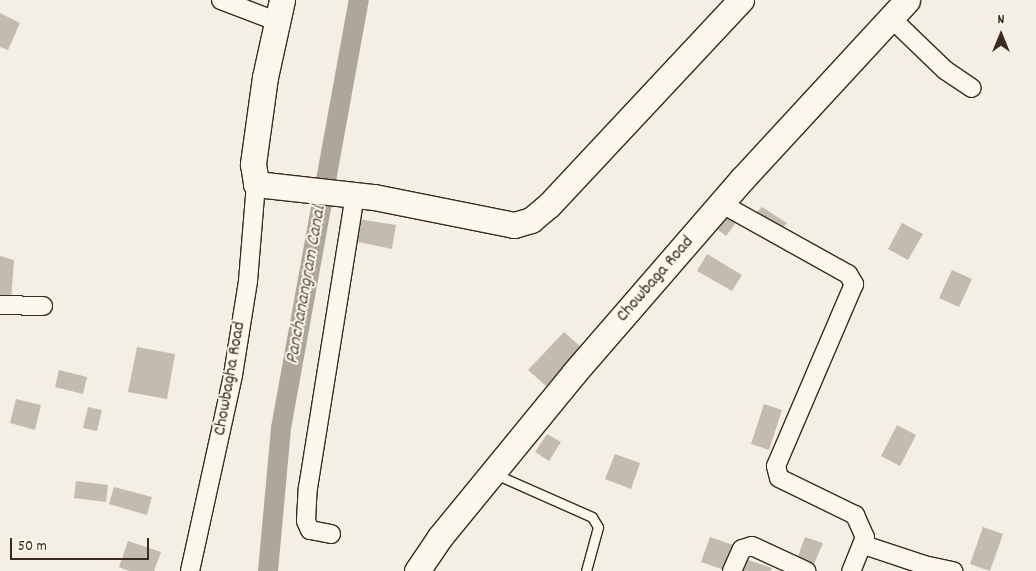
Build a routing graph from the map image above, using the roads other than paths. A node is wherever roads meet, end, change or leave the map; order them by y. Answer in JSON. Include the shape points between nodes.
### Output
{"nodes":[{"id":1,"x":221,"y":0,"type":"edge"},
{"id":2,"x":741,"y":0,"type":"edge"},
{"id":3,"x":899,"y":9,"type":"edge"},
{"id":4,"x":279,"y":10,"type":"edge"},
{"id":5,"x":972,"y":88,"type":"dead end"},
{"id":6,"x":256,"y":184,"type":"junction"},
{"id":7,"x":349,"y":194,"type":"junction"},
{"id":8,"x":722,"y":204,"type":"junction"},
{"id":9,"x":0,"y":305,"type":"edge"},
{"id":10,"x":43,"y":306,"type":"dead end"},
{"id":11,"x":493,"y":473,"type":"junction"},
{"id":12,"x":330,"y":534,"type":"dead end"},
{"id":13,"x":864,"y":545,"type":"junction"},
{"id":14,"x":190,"y":571,"type":"edge"},
{"id":15,"x":417,"y":571,"type":"edge"},
{"id":16,"x":586,"y":571,"type":"edge"},
{"id":17,"x":732,"y":571,"type":"edge"},
{"id":18,"x":806,"y":571,"type":"edge"},
{"id":19,"x":851,"y":571,"type":"edge"},
{"id":20,"x":954,"y":571,"type":"edge"}],
"edges":[{"from":1,"to":4,"type":"street"},
{"from":2,"to":7,"type":"street","via":[[531,220],[502,224]]},
{"from":3,"to":5,"type":"street","via":[[945,70]]},
{"from":3,"to":8,"type":"street","name":"Chowbaga Road"},
{"from":4,"to":6,"type":"street","via":[[253,164]]},
{"from":6,"to":7,"type":"street"},
{"from":6,"to":14,"type":"street","name":"Chowbagha Road","via":[[248,282],[233,375]]},
{"from":7,"to":12,"type":"street","via":[[306,521],[310,530]]},
{"from":8,"to":11,"type":"street","name":"Chowbaga Road","via":[[574,373]]},
{"from":8,"to":13,"type":"street","via":[[848,274],[854,284],[776,466],[776,473],[779,478],[855,514],[863,526]]},
{"from":9,"to":10,"type":"street"},
{"from":11,"to":15,"type":"street","name":"Chowbaga Road","via":[[440,537]]},
{"from":11,"to":16,"type":"lane","via":[[592,517],[598,527]]},
{"from":13,"to":19,"type":"street"},
{"from":13,"to":20,"type":"street","via":[[924,565]]},
{"from":17,"to":18,"type":"street","via":[[742,549],[752,546]]}]}
